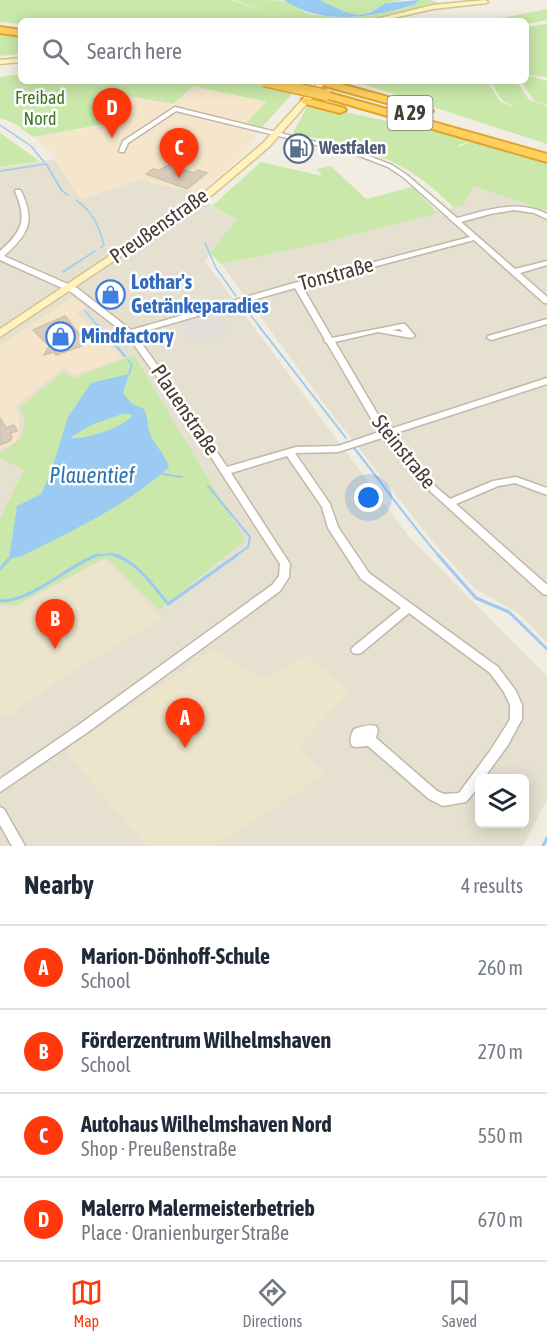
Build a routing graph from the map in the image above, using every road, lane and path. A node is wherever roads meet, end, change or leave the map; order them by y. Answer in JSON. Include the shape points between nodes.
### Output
{"nodes":[{"id":1,"x":496,"y":0,"type":"edge"},
{"id":2,"x":396,"y":18,"type":"edge"},
{"id":3,"x":0,"y":27,"type":"edge"},
{"id":4,"x":18,"y":29,"type":"edge"},
{"id":5,"x":18,"y":58,"type":"edge"},
{"id":6,"x":0,"y":61,"type":"edge"},
{"id":7,"x":288,"y":84,"type":"edge"},
{"id":8,"x":298,"y":84,"type":"edge"},
{"id":9,"x":321,"y":88,"type":"edge"},
{"id":10,"x":301,"y":102,"type":"junction"},
{"id":11,"x":272,"y":133,"type":"junction"},
{"id":12,"x":122,"y":151,"type":"dead end"},
{"id":13,"x":547,"y":153,"type":"edge"},
{"id":14,"x":547,"y":158,"type":"edge"},
{"id":15,"x":18,"y":191,"type":"dead end"},
{"id":16,"x":547,"y":217,"type":"edge"},
{"id":17,"x":456,"y":221,"type":"junction"},
{"id":18,"x":474,"y":238,"type":"junction"},
{"id":19,"x":0,"y":256,"type":"edge"},
{"id":20,"x":547,"y":263,"type":"edge"},
{"id":21,"x":514,"y":272,"type":"junction"},
{"id":22,"x":297,"y":285,"type":"junction"},
{"id":23,"x":69,"y":287,"type":"junction"},
{"id":24,"x":547,"y":301,"type":"edge"},
{"id":25,"x":547,"y":321,"type":"edge"},
{"id":26,"x":378,"y":330,"type":"dead end"},
{"id":27,"x":130,"y":333,"type":"junction"},
{"id":28,"x":0,"y":334,"type":"edge"},
{"id":29,"x":491,"y":338,"type":"dead end"},
{"id":30,"x":328,"y":340,"type":"junction"},
{"id":31,"x":547,"y":381,"type":"edge"},
{"id":32,"x":385,"y":435,"type":"junction"},
{"id":33,"x":290,"y":453,"type":"junction"},
{"id":34,"x":226,"y":471,"type":"junction"},
{"id":35,"x":547,"y":492,"type":"edge"},
{"id":36,"x":449,"y":503,"type":"junction"},
{"id":37,"x":547,"y":591,"type":"edge"},
{"id":38,"x":409,"y":607,"type":"junction"},
{"id":39,"x":357,"y":650,"type":"dead end"},
{"id":40,"x":370,"y":740,"type":"dead end"},
{"id":41,"x":0,"y":786,"type":"edge"},
{"id":42,"x":0,"y":813,"type":"edge"},
{"id":43,"x":19,"y":846,"type":"edge"}],
"edges":[{"from":1,"to":2,"type":"main road","via":[[433,7]]},
{"from":3,"to":4,"type":"highway"},
{"from":5,"to":6,"type":"main road"},
{"from":7,"to":9,"type":"highway","number":"A 29","bridge":true},
{"from":8,"to":9,"type":"highway","number":"A 29","bridge":true},
{"from":9,"to":10,"type":"highway"},
{"from":9,"to":10,"type":"main road","name":"Preußenstraße"},
{"from":9,"to":13,"type":"highway","number":"A 29"},
{"from":9,"to":14,"type":"highway"},
{"from":10,"to":11,"type":"main road","name":"Preußenstraße"},
{"from":11,"to":12,"type":"street","via":[[175,109],[125,142]]},
{"from":11,"to":17,"type":"street","via":[[359,154],[390,166]]},
{"from":11,"to":23,"type":"main road","name":"Preußenstraße","via":[[255,154],[208,194]]},
{"from":15,"to":19,"type":"street","via":[[28,216],[25,229]]},
{"from":16,"to":17,"type":"street","via":[[538,212],[507,209]]},
{"from":17,"to":18,"type":"street"},
{"from":18,"to":21,"type":"street"},
{"from":18,"to":22,"type":"street","name":"Tonstraße"},
{"from":19,"to":23,"type":"street","name":"Plauenstraße"},
{"from":20,"to":21,"type":"street"},
{"from":21,"to":24,"type":"street"},
{"from":22,"to":27,"type":"street","name":"Tonstraße"},
{"from":22,"to":30,"type":"street","name":"Steinstraße"},
{"from":23,"to":27,"type":"street","name":"Plauenstraße"},
{"from":23,"to":28,"type":"main road","name":"Preußenstraße"},
{"from":25,"to":29,"type":"street"},
{"from":26,"to":30,"type":"street"},
{"from":27,"to":34,"type":"street","name":"Plauenstraße"},
{"from":30,"to":32,"type":"street","name":"Steinstraße"},
{"from":31,"to":32,"type":"street"},
{"from":32,"to":33,"type":"street","via":[[338,449]]},
{"from":32,"to":36,"type":"street","name":"Steinstraße"},
{"from":33,"to":34,"type":"street"},
{"from":33,"to":38,"type":"street","via":[[327,506],[333,528],[365,576]]},
{"from":34,"to":41,"type":"street","name":"Plauenstraße","via":[[285,564],[284,577],[276,588]]},
{"from":35,"to":36,"type":"street","via":[[516,480],[496,483]]},
{"from":36,"to":37,"type":"street","name":"Steinstraße"},
{"from":38,"to":39,"type":"street"},
{"from":38,"to":40,"type":"street","via":[[494,670],[507,685],[518,710],[515,725],[462,798],[443,800]]},
{"from":42,"to":43,"type":"street"}]}
